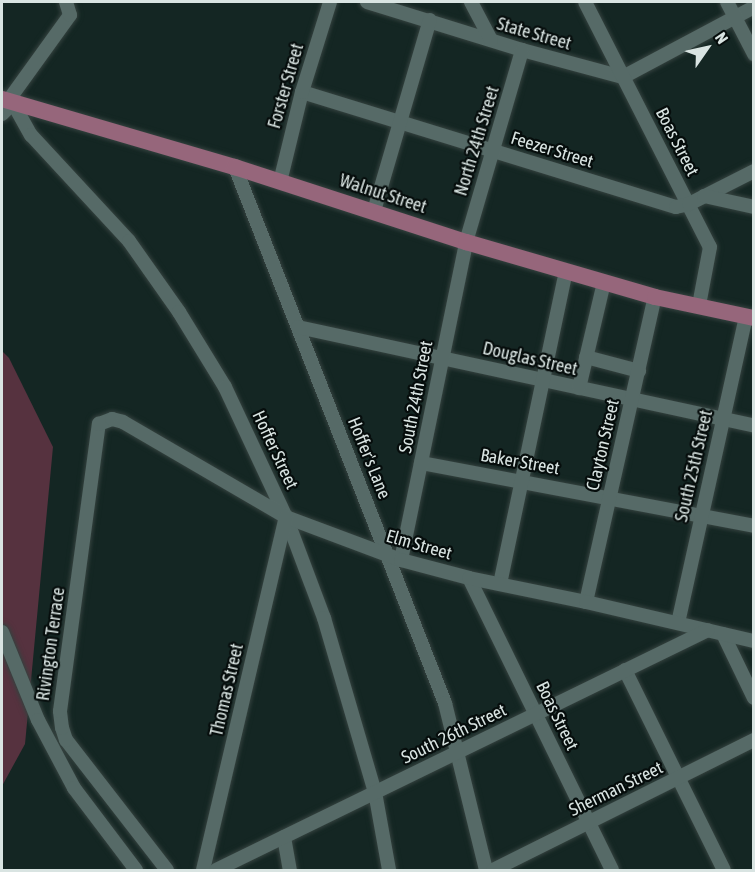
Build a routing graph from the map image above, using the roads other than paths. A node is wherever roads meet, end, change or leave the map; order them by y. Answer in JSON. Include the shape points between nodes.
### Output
{"nodes":[{"id":1,"x":66,"y":2,"type":"edge"},
{"id":2,"x":330,"y":2,"type":"edge"},
{"id":3,"x":368,"y":2,"type":"edge"},
{"id":4,"x":471,"y":2,"type":"edge"},
{"id":5,"x":585,"y":2,"type":"edge"},
{"id":6,"x":727,"y":2,"type":"edge"},
{"id":7,"x":753,"y":7,"type":"edge"},
{"id":8,"x":735,"y":17,"type":"junction"},
{"id":9,"x":430,"y":20,"type":"junction"},
{"id":10,"x":491,"y":40,"type":"junction"},
{"id":11,"x":522,"y":50,"type":"junction"},
{"id":12,"x":753,"y":54,"type":"edge"},
{"id":13,"x":623,"y":77,"type":"junction"},
{"id":14,"x":302,"y":92,"type":"junction"},
{"id":15,"x":6,"y":104,"type":"edge"},
{"id":16,"x":399,"y":122,"type":"junction"},
{"id":17,"x":492,"y":151,"type":"junction"},
{"id":18,"x":235,"y":167,"type":"junction"},
{"id":19,"x":753,"y":171,"type":"edge"},
{"id":20,"x":280,"y":182,"type":"junction"},
{"id":21,"x":704,"y":196,"type":"junction"},
{"id":22,"x":689,"y":204,"type":"junction"},
{"id":23,"x":753,"y":207,"type":"edge"},
{"id":24,"x":374,"y":211,"type":"junction"},
{"id":25,"x":466,"y":242,"type":"junction"},
{"id":26,"x":566,"y":271,"type":"junction"},
{"id":27,"x":604,"y":282,"type":"junction"},
{"id":28,"x":655,"y":297,"type":"junction"},
{"id":29,"x":699,"y":305,"type":"junction"},
{"id":30,"x":750,"y":318,"type":"edge"},
{"id":31,"x":298,"y":327,"type":"junction"},
{"id":32,"x":443,"y":357,"type":"junction"},
{"id":33,"x":586,"y":357,"type":"junction"},
{"id":34,"x":639,"y":371,"type":"junction"},
{"id":35,"x":545,"y":380,"type":"junction"},
{"id":36,"x":579,"y":388,"type":"junction"},
{"id":37,"x":632,"y":400,"type":"junction"},
{"id":38,"x":723,"y":420,"type":"junction"},
{"id":39,"x":99,"y":424,"type":"joint"},
{"id":40,"x":753,"y":426,"type":"edge"},
{"id":41,"x":421,"y":463,"type":"junction"},
{"id":42,"x":521,"y":481,"type":"junction"},
{"id":43,"x":610,"y":497,"type":"junction"},
{"id":44,"x":702,"y":514,"type":"junction"},
{"id":45,"x":286,"y":517,"type":"junction"},
{"id":46,"x":753,"y":526,"type":"edge"},
{"id":47,"x":395,"y":557,"type":"junction"},
{"id":48,"x":469,"y":578,"type":"junction"},
{"id":49,"x":500,"y":584,"type":"junction"},
{"id":50,"x":586,"y":602,"type":"junction"},
{"id":51,"x":678,"y":623,"type":"junction"},
{"id":52,"x":708,"y":630,"type":"junction"},
{"id":53,"x":2,"y":632,"type":"edge"},
{"id":54,"x":723,"y":634,"type":"junction"},
{"id":55,"x":753,"y":641,"type":"edge"},
{"id":56,"x":626,"y":670,"type":"junction"},
{"id":57,"x":753,"y":698,"type":"edge"},
{"id":58,"x":536,"y":714,"type":"junction"},
{"id":59,"x":753,"y":740,"type":"edge"},
{"id":60,"x":458,"y":752,"type":"junction"},
{"id":61,"x":679,"y":779,"type":"junction"},
{"id":62,"x":375,"y":792,"type":"junction"},
{"id":63,"x":588,"y":822,"type":"junction"},
{"id":64,"x":284,"y":837,"type":"junction"},
{"id":65,"x":481,"y":850,"type":"junction"},
{"id":66,"x":136,"y":870,"type":"edge"},
{"id":67,"x":167,"y":870,"type":"edge"},
{"id":68,"x":203,"y":870,"type":"edge"},
{"id":69,"x":216,"y":870,"type":"edge"},
{"id":70,"x":290,"y":870,"type":"edge"},
{"id":71,"x":389,"y":870,"type":"edge"},
{"id":72,"x":486,"y":870,"type":"edge"},
{"id":73,"x":494,"y":870,"type":"edge"},
{"id":74,"x":612,"y":870,"type":"edge"},
{"id":75,"x":724,"y":870,"type":"edge"}],
"edges":[{"from":1,"to":15,"type":"street","via":[[70,15]]},
{"from":2,"to":14,"type":"street","name":"Forster Street"},
{"from":3,"to":9,"type":"street","name":"State Street"},
{"from":4,"to":10,"type":"street"},
{"from":5,"to":13,"type":"street","name":"Boas Street"},
{"from":6,"to":8,"type":"street"},
{"from":7,"to":8,"type":"street"},
{"from":8,"to":12,"type":"street"},
{"from":8,"to":13,"type":"street"},
{"from":9,"to":10,"type":"street","name":"State Street"},
{"from":9,"to":16,"type":"street"},
{"from":10,"to":11,"type":"street","name":"State Street"},
{"from":11,"to":13,"type":"street","name":"State Street"},
{"from":11,"to":17,"type":"street","name":"North 24th Street"},
{"from":13,"to":22,"type":"street","name":"Boas Street"},
{"from":14,"to":16,"type":"street","name":"Feezer Street"},
{"from":14,"to":20,"type":"street","name":"Forster Street"},
{"from":15,"to":18,"type":"main road","name":"Walnut Street"},
{"from":15,"to":45,"type":"street","name":"Hoffer Street","via":[[129,241],[179,312],[225,387]]},
{"from":16,"to":17,"type":"street","name":"Feezer Street"},
{"from":16,"to":24,"type":"street"},
{"from":17,"to":22,"type":"street","name":"Feezer Street","via":[[676,207]]},
{"from":17,"to":25,"type":"street","name":"North 24th Street"},
{"from":18,"to":20,"type":"main road","name":"Walnut Street"},
{"from":18,"to":31,"type":"street","name":"Hoffer's Lane"},
{"from":19,"to":21,"type":"street"},
{"from":20,"to":24,"type":"main road","name":"Walnut Street"},
{"from":21,"to":22,"type":"street"},
{"from":21,"to":23,"type":"street"},
{"from":22,"to":29,"type":"street","name":"Boas Street","via":[[710,247]]},
{"from":24,"to":25,"type":"main road","name":"Walnut Street"},
{"from":25,"to":26,"type":"main road","name":"Walnut Street"},
{"from":25,"to":32,"type":"street","name":"South 24th Street"},
{"from":26,"to":27,"type":"main road","name":"Walnut Street"},
{"from":26,"to":35,"type":"street"},
{"from":27,"to":28,"type":"main road","name":"Walnut Street"},
{"from":27,"to":33,"type":"street"},
{"from":28,"to":29,"type":"main road","name":"Walnut Street"},
{"from":28,"to":34,"type":"street","name":"Clayton Street"},
{"from":29,"to":30,"type":"main road","name":"Walnut Street"},
{"from":30,"to":38,"type":"street","name":"South 25th Street"},
{"from":31,"to":32,"type":"street","name":"Douglas Street"},
{"from":31,"to":47,"type":"street","name":"Hoffer's Lane"},
{"from":32,"to":35,"type":"street","name":"Douglas Street"},
{"from":32,"to":41,"type":"street","name":"South 24th Street"},
{"from":33,"to":34,"type":"street"},
{"from":33,"to":36,"type":"street"},
{"from":34,"to":37,"type":"street","name":"Clayton Street"},
{"from":35,"to":36,"type":"street","name":"Douglas Street"},
{"from":35,"to":42,"type":"street"},
{"from":36,"to":37,"type":"street","name":"Douglas Street"},
{"from":37,"to":38,"type":"street","name":"Douglas Street"},
{"from":37,"to":43,"type":"street","name":"Clayton Street"},
{"from":38,"to":40,"type":"street","name":"Douglas Street"},
{"from":38,"to":44,"type":"street","name":"South 25th Street"},
{"from":39,"to":45,"type":"street","name":"Elm Street","via":[[112,419],[123,422]]},
{"from":39,"to":67,"type":"street","name":"Rivington Terrace","via":[[60,711],[62,728],[66,740]]},
{"from":41,"to":42,"type":"street","name":"Baker Street"},
{"from":41,"to":47,"type":"street","name":"South 24th Street"},
{"from":42,"to":43,"type":"street","name":"Baker Street"},
{"from":42,"to":49,"type":"street"},
{"from":43,"to":44,"type":"street","name":"Baker Street"},
{"from":43,"to":50,"type":"street","name":"Clayton Street"},
{"from":44,"to":46,"type":"street","name":"Baker Street"},
{"from":44,"to":51,"type":"street","name":"South 25th Street"},
{"from":45,"to":47,"type":"street","name":"Elm Street"},
{"from":45,"to":62,"type":"street","name":"Hoffer Street","via":[[324,618]]},
{"from":45,"to":68,"type":"street","name":"Thomas Street"},
{"from":47,"to":48,"type":"street","name":"Elm Street"},
{"from":47,"to":60,"type":"street","name":"Hoffer's Lane"},
{"from":48,"to":49,"type":"street","name":"Elm Street"},
{"from":48,"to":58,"type":"street","name":"Boas Street"},
{"from":49,"to":50,"type":"street","name":"Elm Street"},
{"from":50,"to":51,"type":"street","name":"Elm Street"},
{"from":51,"to":52,"type":"street","name":"Elm Street"},
{"from":52,"to":54,"type":"street","name":"Elm Street"},
{"from":52,"to":56,"type":"street","name":"South 26th Street"},
{"from":53,"to":66,"type":"street","via":[[38,720],[74,788]]},
{"from":54,"to":55,"type":"street","name":"Elm Street"},
{"from":54,"to":57,"type":"street"},
{"from":56,"to":58,"type":"street","name":"South 26th Street"},
{"from":56,"to":61,"type":"street"},
{"from":58,"to":60,"type":"street","name":"South 26th Street"},
{"from":58,"to":63,"type":"street","name":"Boas Street"},
{"from":59,"to":61,"type":"street","name":"Sherman Street"},
{"from":60,"to":62,"type":"street","name":"South 26th Street"},
{"from":60,"to":65,"type":"street","name":"Hoffer's Lane"},
{"from":61,"to":63,"type":"street","name":"Sherman Street"},
{"from":61,"to":75,"type":"street"},
{"from":62,"to":64,"type":"street","name":"South 26th Street"},
{"from":62,"to":71,"type":"street","name":"Hoffer Street"},
{"from":63,"to":73,"type":"street","name":"Sherman Street"},
{"from":63,"to":74,"type":"street","name":"Boas Street"},
{"from":64,"to":69,"type":"street","name":"South 26th Street"},
{"from":64,"to":70,"type":"street"},
{"from":65,"to":72,"type":"street","name":"Hoffer's Lane"},
{"from":65,"to":73,"type":"street"}]}
